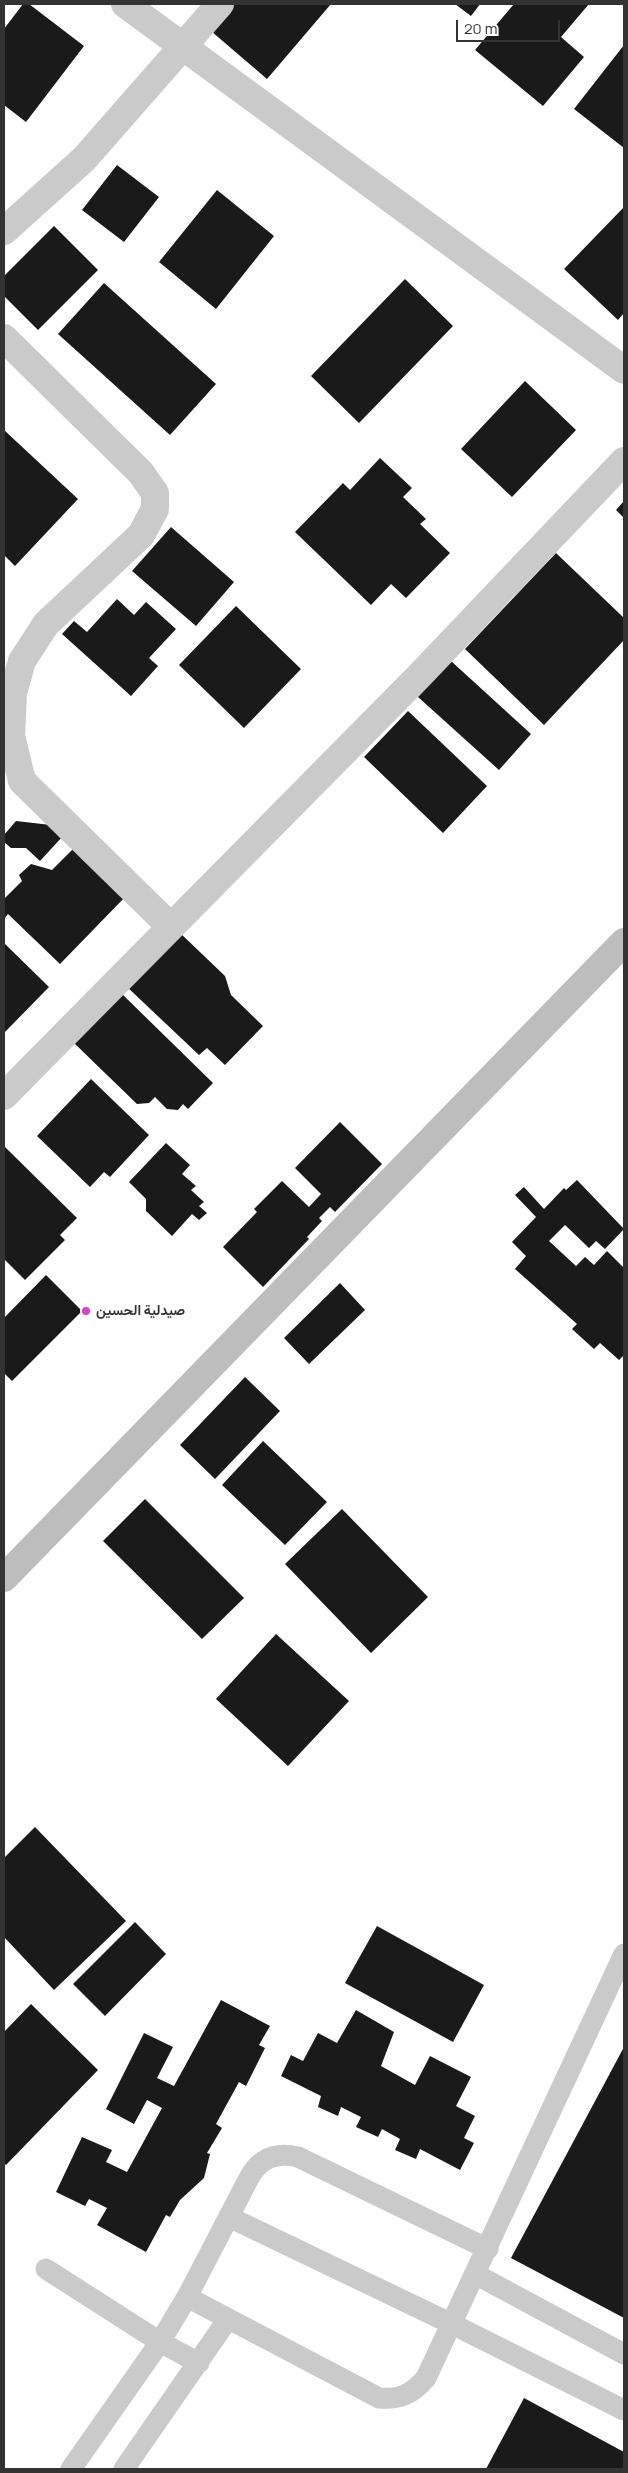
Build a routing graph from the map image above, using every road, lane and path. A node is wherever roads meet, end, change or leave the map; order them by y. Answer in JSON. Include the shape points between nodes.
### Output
{"nodes":[{"id":1,"x":125,"y":4,"type":"edge"},
{"id":2,"x":220,"y":4,"type":"edge"},
{"id":3,"x":183,"y":46,"type":"junction"},
{"id":4,"x":4,"y":231,"type":"edge"},
{"id":5,"x":4,"y":338,"type":"edge"},
{"id":6,"x":624,"y":370,"type":"edge"},
{"id":7,"x":624,"y":461,"type":"edge"},
{"id":8,"x":170,"y":926,"type":"junction"},
{"id":9,"x":624,"y":942,"type":"edge"},
{"id":10,"x":4,"y":1096,"type":"edge"},
{"id":11,"x":4,"y":1578,"type":"edge"},
{"id":12,"x":624,"y":1954,"type":"edge"},
{"id":13,"x":228,"y":2217,"type":"junction"},
{"id":14,"x":488,"y":2249,"type":"junction"},
{"id":15,"x":46,"y":2269,"type":"dead end"},
{"id":16,"x":475,"y":2274,"type":"junction"},
{"id":17,"x":187,"y":2297,"type":"junction"},
{"id":18,"x":228,"y":2319,"type":"junction"},
{"id":19,"x":452,"y":2324,"type":"junction"},
{"id":20,"x":160,"y":2342,"type":"junction"},
{"id":21,"x":624,"y":2354,"type":"edge"},
{"id":22,"x":199,"y":2363,"type":"junction"},
{"id":23,"x":624,"y":2410,"type":"edge"},
{"id":24,"x":71,"y":2469,"type":"edge"},
{"id":25,"x":124,"y":2469,"type":"edge"}],
"edges":[{"from":1,"to":3,"type":"street"},
{"from":2,"to":3,"type":"street"},
{"from":3,"to":4,"type":"street","via":[[84,159]]},
{"from":3,"to":6,"type":"street"},
{"from":5,"to":8,"type":"street","via":[[142,473],[155,493],[155,510],[141,535],[46,624],[22,661],[13,693],[11,736],[22,781]]},
{"from":7,"to":8,"type":"street","via":[[421,674]]},
{"from":8,"to":10,"type":"street"},
{"from":9,"to":11,"type":"street"},
{"from":12,"to":14,"type":"lane"},
{"from":13,"to":14,"type":"lane","via":[[254,2168],[275,2155],[287,2154]]},
{"from":13,"to":17,"type":"lane"},
{"from":13,"to":19,"type":"lane"},
{"from":14,"to":16,"type":"lane"},
{"from":15,"to":20,"type":"lane"},
{"from":16,"to":19,"type":"lane"},
{"from":16,"to":21,"type":"lane"},
{"from":17,"to":18,"type":"lane"},
{"from":17,"to":20,"type":"lane"},
{"from":18,"to":19,"type":"lane","via":[[379,2398],[389,2399],[409,2395],[426,2378]]},
{"from":18,"to":22,"type":"lane"},
{"from":19,"to":23,"type":"lane"},
{"from":20,"to":22,"type":"lane"},
{"from":20,"to":24,"type":"lane"},
{"from":22,"to":25,"type":"lane"}]}
